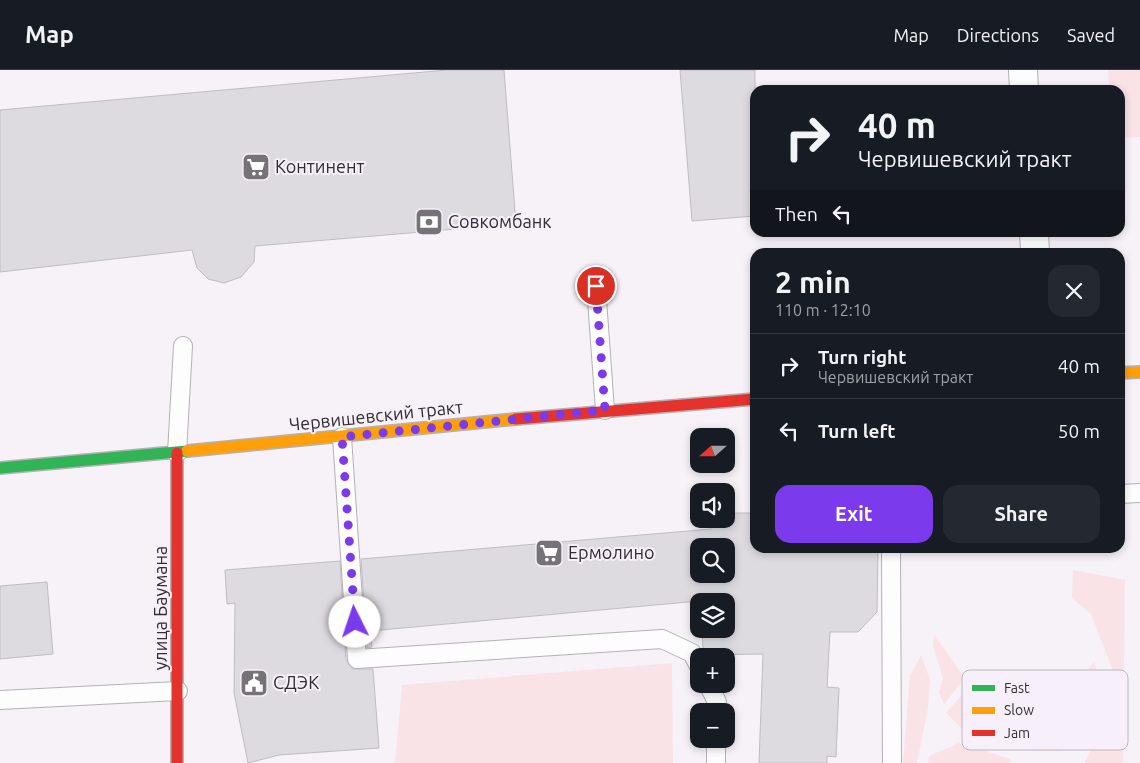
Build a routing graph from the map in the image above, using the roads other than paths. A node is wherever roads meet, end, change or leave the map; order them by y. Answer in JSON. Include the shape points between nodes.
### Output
{"nodes":[{"id":1,"x":1023,"y":70,"type":"edge"},
{"id":2,"x":1024,"y":85,"type":"edge"},
{"id":3,"x":596,"y":286,"type":"dead end"},
{"id":4,"x":183,"y":346,"type":"dead end"},
{"id":5,"x":1140,"y":372,"type":"edge"},
{"id":6,"x":1125,"y":373,"type":"edge"},
{"id":7,"x":750,"y":399,"type":"edge"},
{"id":8,"x":605,"y":410,"type":"junction"},
{"id":9,"x":342,"y":437,"type":"junction"},
{"id":10,"x":177,"y":453,"type":"junction"},
{"id":11,"x":0,"y":468,"type":"edge"},
{"id":12,"x":1140,"y":493,"type":"edge"},
{"id":13,"x":1125,"y":494,"type":"edge"},
{"id":14,"x":891,"y":553,"type":"edge"},
{"id":15,"x":690,"y":653,"type":"edge"},
{"id":16,"x":178,"y":691,"type":"junction"},
{"id":17,"x":0,"y":700,"type":"edge"},
{"id":18,"x":716,"y":748,"type":"edge"},
{"id":19,"x":177,"y":763,"type":"edge"},
{"id":20,"x":716,"y":763,"type":"edge"},
{"id":21,"x":892,"y":763,"type":"edge"}],
"edges":[{"from":1,"to":2,"type":"street"},
{"from":3,"to":8,"type":"lane"},
{"from":4,"to":10,"type":"lane"},
{"from":5,"to":6,"type":"main road"},
{"from":7,"to":8,"type":"main road","name":"Червишевский тракт"},
{"from":8,"to":9,"type":"main road","name":"Червишевский тракт"},
{"from":9,"to":10,"type":"main road","name":"Червишевский тракт"},
{"from":9,"to":15,"type":"lane","via":[[357,659],[662,639]]},
{"from":10,"to":11,"type":"main road","name":"Червишевский тракт"},
{"from":10,"to":16,"type":"main road","name":"улица Баумана"},
{"from":12,"to":13,"type":"lane"},
{"from":14,"to":21,"type":"lane"},
{"from":16,"to":17,"type":"lane"},
{"from":16,"to":19,"type":"main road","name":"улица Баумана"},
{"from":18,"to":20,"type":"lane"}]}
